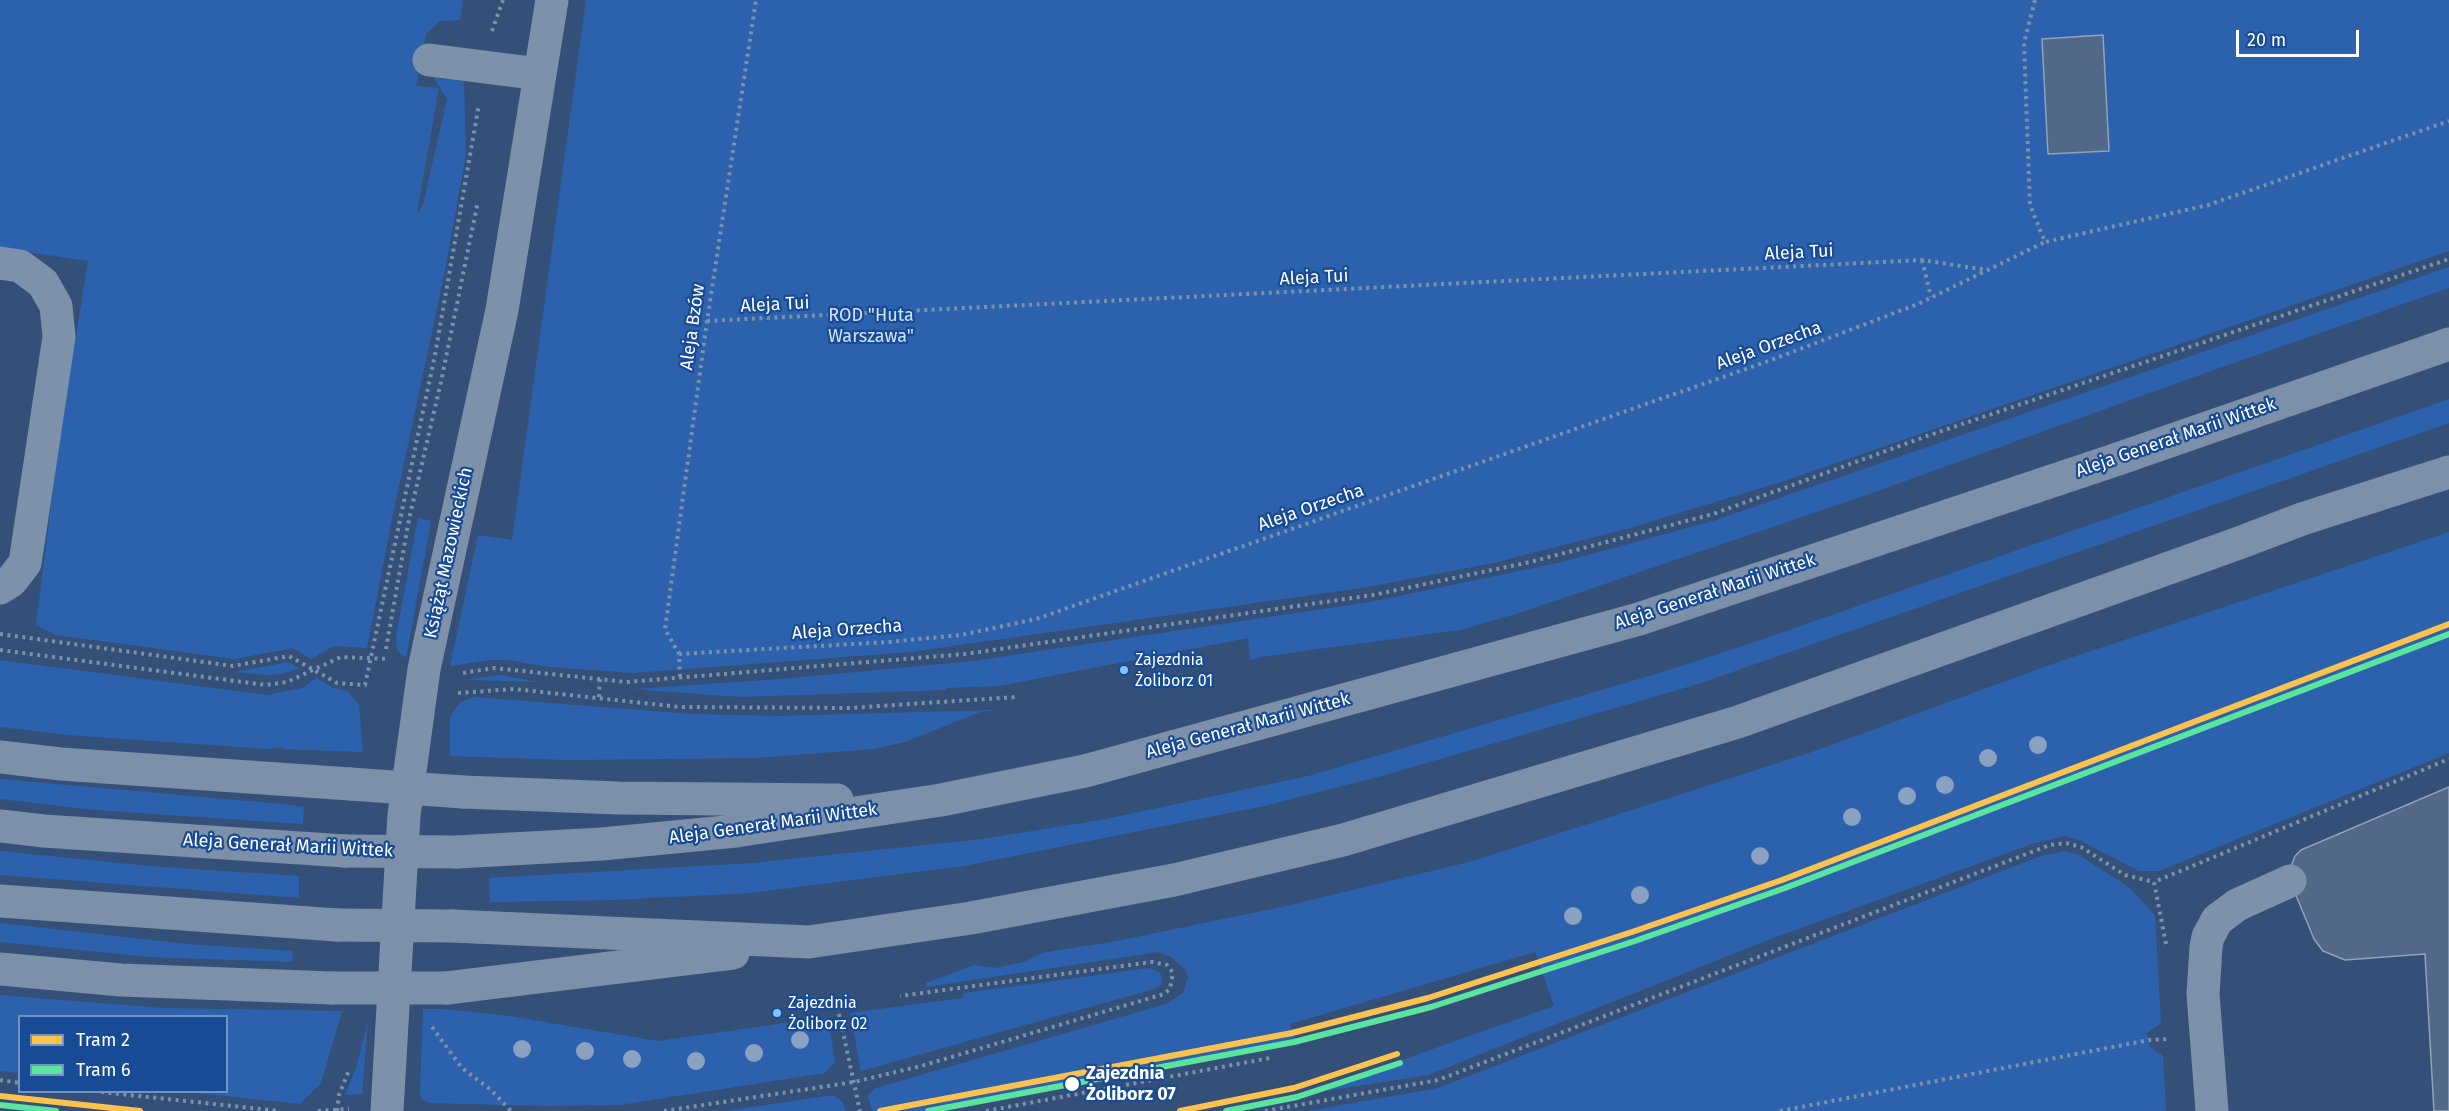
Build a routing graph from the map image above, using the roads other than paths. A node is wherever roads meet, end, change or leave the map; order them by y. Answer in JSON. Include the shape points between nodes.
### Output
{"nodes":[{"id":1,"x":552,"y":0,"type":"edge"},
{"id":2,"x":429,"y":60,"type":"dead end"},
{"id":3,"x":540,"y":74,"type":"junction"},
{"id":4,"x":0,"y":263,"type":"edge"},
{"id":5,"x":2449,"y":344,"type":"edge"},
{"id":6,"x":2449,"y":472,"type":"edge"},
{"id":7,"x":0,"y":588,"type":"edge"},
{"id":8,"x":0,"y":757,"type":"edge"},
{"id":9,"x":941,"y":800,"type":"junction"},
{"id":10,"x":0,"y":826,"type":"edge"},
{"id":11,"x":2290,"y":881,"type":"dead end"},
{"id":12,"x":0,"y":901,"type":"edge"},
{"id":13,"x":809,"y":942,"type":"junction"},
{"id":14,"x":0,"y":969,"type":"edge"},
{"id":15,"x":387,"y":1111,"type":"edge"},
{"id":16,"x":2212,"y":1111,"type":"edge"}],
"edges":[{"from":1,"to":3,"type":"street","name":"Książąt Mazowieckich"},
{"from":2,"to":3,"type":"street"},
{"from":3,"to":15,"type":"street","name":"Książąt Mazowieckich","via":[[502,310],[424,669],[405,815]]},
{"from":4,"to":7,"type":"street","via":[[20,266],[44,283],[56,306],[59,337],[25,563]]},
{"from":5,"to":9,"type":"main road","name":"Aleja Generał Marii Wittek","via":[[2112,462],[1639,619],[1085,771]]},
{"from":6,"to":13,"type":"main road","via":[[2302,519],[1737,722],[1343,840],[1162,882],[960,920]]},
{"from":8,"to":9,"type":"main road","bridge":true,"via":[[463,792],[618,798]]},
{"from":9,"to":10,"type":"main road","name":"Aleja Generał Marii Wittek","bridge":true,"via":[[736,831],[457,852],[345,851]]},
{"from":11,"to":16,"type":"street","via":[[2237,904],[2217,920],[2208,937],[2203,994]]},
{"from":12,"to":13,"type":"main road","bridge":true,"via":[[337,925],[452,926]]},
{"from":13,"to":14,"type":"main road","bridge":true,"via":[[447,988],[121,980]]}]}
